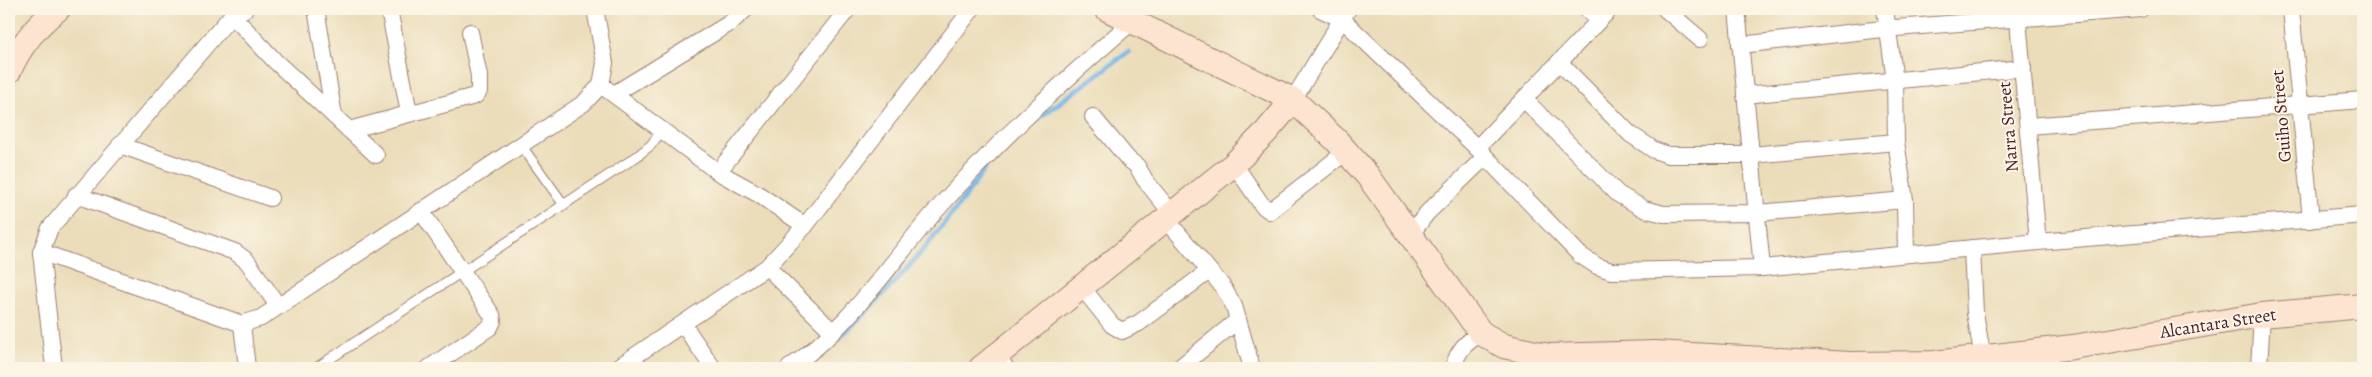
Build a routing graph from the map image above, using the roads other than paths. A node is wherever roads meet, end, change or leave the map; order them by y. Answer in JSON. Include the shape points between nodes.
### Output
{"nodes":[{"id":1,"x":58,"y":9,"type":"edge"},
{"id":2,"x":316,"y":9,"type":"edge"},
{"id":3,"x":389,"y":9,"type":"edge"},
{"id":4,"x":594,"y":9,"type":"edge"},
{"id":5,"x":746,"y":9,"type":"edge"},
{"id":6,"x":848,"y":9,"type":"edge"},
{"id":7,"x":972,"y":9,"type":"edge"},
{"id":8,"x":1107,"y":9,"type":"edge"},
{"id":9,"x":1320,"y":9,"type":"edge"},
{"id":10,"x":1587,"y":9,"type":"edge"},
{"id":11,"x":1665,"y":9,"type":"edge"},
{"id":12,"x":1737,"y":9,"type":"edge"},
{"id":13,"x":1885,"y":9,"type":"edge"},
{"id":14,"x":2141,"y":9,"type":"edge"},
{"id":15,"x":2291,"y":9,"type":"edge"},
{"id":16,"x":238,"y":12,"type":"edge"},
{"id":17,"x":1345,"y":14,"type":"edge"},
{"id":18,"x":1605,"y":14,"type":"edge"},
{"id":19,"x":2018,"y":14,"type":"edge"},
{"id":20,"x":1133,"y":21,"type":"junction"},
{"id":21,"x":1888,"y":29,"type":"junction"},
{"id":22,"x":470,"y":32,"type":"dead end"},
{"id":23,"x":1700,"y":39,"type":"dead end"},
{"id":24,"x":1740,"y":45,"type":"junction"},
{"id":25,"x":1560,"y":62,"type":"junction"},
{"id":26,"x":2023,"y":68,"type":"junction"},
{"id":27,"x":9,"y":71,"type":"edge"},
{"id":28,"x":1895,"y":80,"type":"junction"},
{"id":29,"x":607,"y":89,"type":"junction"},
{"id":30,"x":1745,"y":95,"type":"junction"},
{"id":31,"x":1524,"y":99,"type":"junction"},
{"id":32,"x":1293,"y":100,"type":"junction"},
{"id":33,"x":2363,"y":100,"type":"edge"},
{"id":34,"x":2300,"y":106,"type":"junction"},
{"id":35,"x":409,"y":113,"type":"junction"},
{"id":36,"x":334,"y":116,"type":"junction"},
{"id":37,"x":1092,"y":117,"type":"dead end"},
{"id":38,"x":2028,"y":126,"type":"junction"},
{"id":39,"x":349,"y":130,"type":"junction"},
{"id":40,"x":662,"y":130,"type":"junction"},
{"id":41,"x":1896,"y":142,"type":"junction"},
{"id":42,"x":120,"y":145,"type":"junction"},
{"id":43,"x":521,"y":145,"type":"junction"},
{"id":44,"x":1347,"y":151,"type":"junction"},
{"id":45,"x":1481,"y":152,"type":"junction"},
{"id":46,"x":376,"y":155,"type":"dead end"},
{"id":47,"x":1751,"y":155,"type":"junction"},
{"id":48,"x":1234,"y":164,"type":"junction"},
{"id":49,"x":718,"y":172,"type":"junction"},
{"id":50,"x":76,"y":195,"type":"junction"},
{"id":51,"x":270,"y":198,"type":"dead end"},
{"id":52,"x":1905,"y":200,"type":"junction"},
{"id":53,"x":564,"y":205,"type":"junction"},
{"id":54,"x":421,"y":211,"type":"junction"},
{"id":55,"x":1757,"y":213,"type":"junction"},
{"id":56,"x":2363,"y":215,"type":"edge"},
{"id":57,"x":1169,"y":217,"type":"junction"},
{"id":58,"x":2311,"y":220,"type":"junction"},
{"id":59,"x":805,"y":226,"type":"junction"},
{"id":60,"x":1411,"y":234,"type":"junction"},
{"id":61,"x":2038,"y":242,"type":"junction"},
{"id":62,"x":1972,"y":248,"type":"junction"},
{"id":63,"x":41,"y":252,"type":"junction"},
{"id":64,"x":1906,"y":254,"type":"junction"},
{"id":65,"x":767,"y":267,"type":"junction"},
{"id":66,"x":1762,"y":268,"type":"junction"},
{"id":67,"x":1209,"y":271,"type":"junction"},
{"id":68,"x":462,"y":273,"type":"junction"},
{"id":69,"x":1081,"y":286,"type":"junction"},
{"id":70,"x":278,"y":306,"type":"junction"},
{"id":71,"x":2363,"y":306,"type":"edge"},
{"id":72,"x":2262,"y":315,"type":"junction"},
{"id":73,"x":1238,"y":320,"type":"junction"},
{"id":74,"x":242,"y":324,"type":"junction"},
{"id":75,"x":682,"y":324,"type":"junction"},
{"id":76,"x":832,"y":331,"type":"junction"},
{"id":77,"x":1481,"y":333,"type":"junction"},
{"id":78,"x":2260,"y":350,"type":"junction"},
{"id":79,"x":1983,"y":359,"type":"junction"},
{"id":80,"x":994,"y":364,"type":"edge"},
{"id":81,"x":54,"y":368,"type":"edge"},
{"id":82,"x":247,"y":368,"type":"edge"},
{"id":83,"x":316,"y":368,"type":"edge"},
{"id":84,"x":429,"y":368,"type":"edge"},
{"id":85,"x":617,"y":368,"type":"edge"},
{"id":86,"x":713,"y":368,"type":"edge"},
{"id":87,"x":789,"y":368,"type":"edge"},
{"id":88,"x":1179,"y":368,"type":"edge"},
{"id":89,"x":1252,"y":368,"type":"edge"},
{"id":90,"x":1453,"y":368,"type":"edge"},
{"id":91,"x":2259,"y":368,"type":"edge"},
{"id":92,"x":2271,"y":368,"type":"edge"}],
"edges":[{"from":1,"to":27,"type":"street","via":[[42,21]]},
{"from":2,"to":36,"type":"street"},
{"from":3,"to":35,"type":"street"},
{"from":4,"to":29,"type":"street","via":[[606,63]]},
{"from":5,"to":29,"type":"street","via":[[730,23]]},
{"from":6,"to":49,"type":"street"},
{"from":7,"to":59,"type":"street"},
{"from":8,"to":20,"type":"street"},
{"from":9,"to":17,"type":"street"},
{"from":10,"to":18,"type":"street"},
{"from":11,"to":23,"type":"street"},
{"from":12,"to":24,"type":"street"},
{"from":13,"to":21,"type":"street"},
{"from":14,"to":19,"type":"street"},
{"from":15,"to":34,"type":"street","name":"Guiho Street"},
{"from":16,"to":36,"type":"street","via":[[274,61]]},
{"from":16,"to":42,"type":"street"},
{"from":17,"to":32,"type":"street"},
{"from":17,"to":45,"type":"street"},
{"from":18,"to":25,"type":"street"},
{"from":19,"to":21,"type":"street"},
{"from":19,"to":26,"type":"street","name":"Narra Street"},
{"from":20,"to":32,"type":"street"},
{"from":20,"to":76,"type":"street","via":[[1015,126],[940,206],[864,300]]},
{"from":21,"to":24,"type":"street"},
{"from":21,"to":28,"type":"street"},
{"from":22,"to":35,"type":"street","via":[[479,91],[475,96]]},
{"from":24,"to":30,"type":"street"},
{"from":25,"to":31,"type":"street"},
{"from":25,"to":47,"type":"street","via":[[1630,134],[1654,150],[1668,155]]},
{"from":26,"to":28,"type":"street"},
{"from":26,"to":38,"type":"street","name":"Narra Street"},
{"from":28,"to":30,"type":"street"},
{"from":28,"to":41,"type":"street"},
{"from":29,"to":40,"type":"street"},
{"from":29,"to":43,"type":"street"},
{"from":30,"to":47,"type":"street"},
{"from":31,"to":45,"type":"street"},
{"from":31,"to":55,"type":"street","via":[[1587,164],[1630,203],[1644,210],[1664,214]]},
{"from":32,"to":44,"type":"street"},
{"from":32,"to":48,"type":"street"},
{"from":33,"to":34,"type":"street"},
{"from":34,"to":38,"type":"street"},
{"from":34,"to":58,"type":"street","name":"Guiho Street"},
{"from":35,"to":39,"type":"street"},
{"from":36,"to":39,"type":"street"},
{"from":37,"to":57,"type":"street","via":[[1138,166]]},
{"from":38,"to":61,"type":"street","name":"Narra Street"},
{"from":39,"to":46,"type":"street"},
{"from":40,"to":49,"type":"street"},
{"from":40,"to":53,"type":"lane","via":[[644,152]]},
{"from":41,"to":47,"type":"street"},
{"from":41,"to":52,"type":"street"},
{"from":42,"to":50,"type":"street"},
{"from":42,"to":51,"type":"street"},
{"from":43,"to":53,"type":"lane"},
{"from":43,"to":54,"type":"street"},
{"from":44,"to":48,"type":"street","via":[[1270,211],[1262,205]]},
{"from":44,"to":60,"type":"street"},
{"from":45,"to":60,"type":"street"},
{"from":45,"to":66,"type":"street","via":[[1580,255],[1597,266],[1611,271]]},
{"from":47,"to":55,"type":"street"},
{"from":48,"to":57,"type":"street"},
{"from":49,"to":59,"type":"street"},
{"from":50,"to":63,"type":"street","via":[[50,228]]},
{"from":50,"to":70,"type":"street","via":[[235,252],[247,261]]},
{"from":52,"to":55,"type":"street"},
{"from":52,"to":64,"type":"street"},
{"from":53,"to":68,"type":"lane"},
{"from":54,"to":68,"type":"street"},
{"from":54,"to":70,"type":"street"},
{"from":55,"to":66,"type":"street"},
{"from":56,"to":58,"type":"street"},
{"from":57,"to":67,"type":"street"},
{"from":57,"to":69,"type":"street"},
{"from":58,"to":61,"type":"street"},
{"from":59,"to":65,"type":"street"},
{"from":60,"to":77,"type":"street"},
{"from":61,"to":62,"type":"street"},
{"from":62,"to":64,"type":"street"},
{"from":62,"to":79,"type":"street","via":[[1975,312]]},
{"from":63,"to":74,"type":"street"},
{"from":63,"to":81,"type":"street"},
{"from":64,"to":66,"type":"street"},
{"from":65,"to":75,"type":"street"},
{"from":65,"to":76,"type":"street"},
{"from":67,"to":69,"type":"street","via":[[1122,332],[1112,325]]},
{"from":67,"to":73,"type":"street","via":[[1223,287]]},
{"from":68,"to":83,"type":"lane"},
{"from":68,"to":84,"type":"street","via":[[492,315],[493,322]]},
{"from":69,"to":80,"type":"street"},
{"from":70,"to":74,"type":"street","via":[[261,318]]},
{"from":71,"to":72,"type":"street","name":"Alcantara Street"},
{"from":72,"to":78,"type":"street"},
{"from":72,"to":79,"type":"street","name":"Alcantara Street"},
{"from":73,"to":88,"type":"street"},
{"from":73,"to":89,"type":"street"},
{"from":74,"to":82,"type":"street"},
{"from":75,"to":85,"type":"street"},
{"from":75,"to":86,"type":"street"},
{"from":76,"to":87,"type":"street","via":[[805,358]]},
{"from":77,"to":79,"type":"street","name":"Alcantara Street","via":[[1504,346],[1549,356],[1655,353],[1850,364]]},
{"from":77,"to":90,"type":"street","via":[[1466,342]]},
{"from":78,"to":91,"type":"street"},
{"from":78,"to":92,"type":"street"}]}
